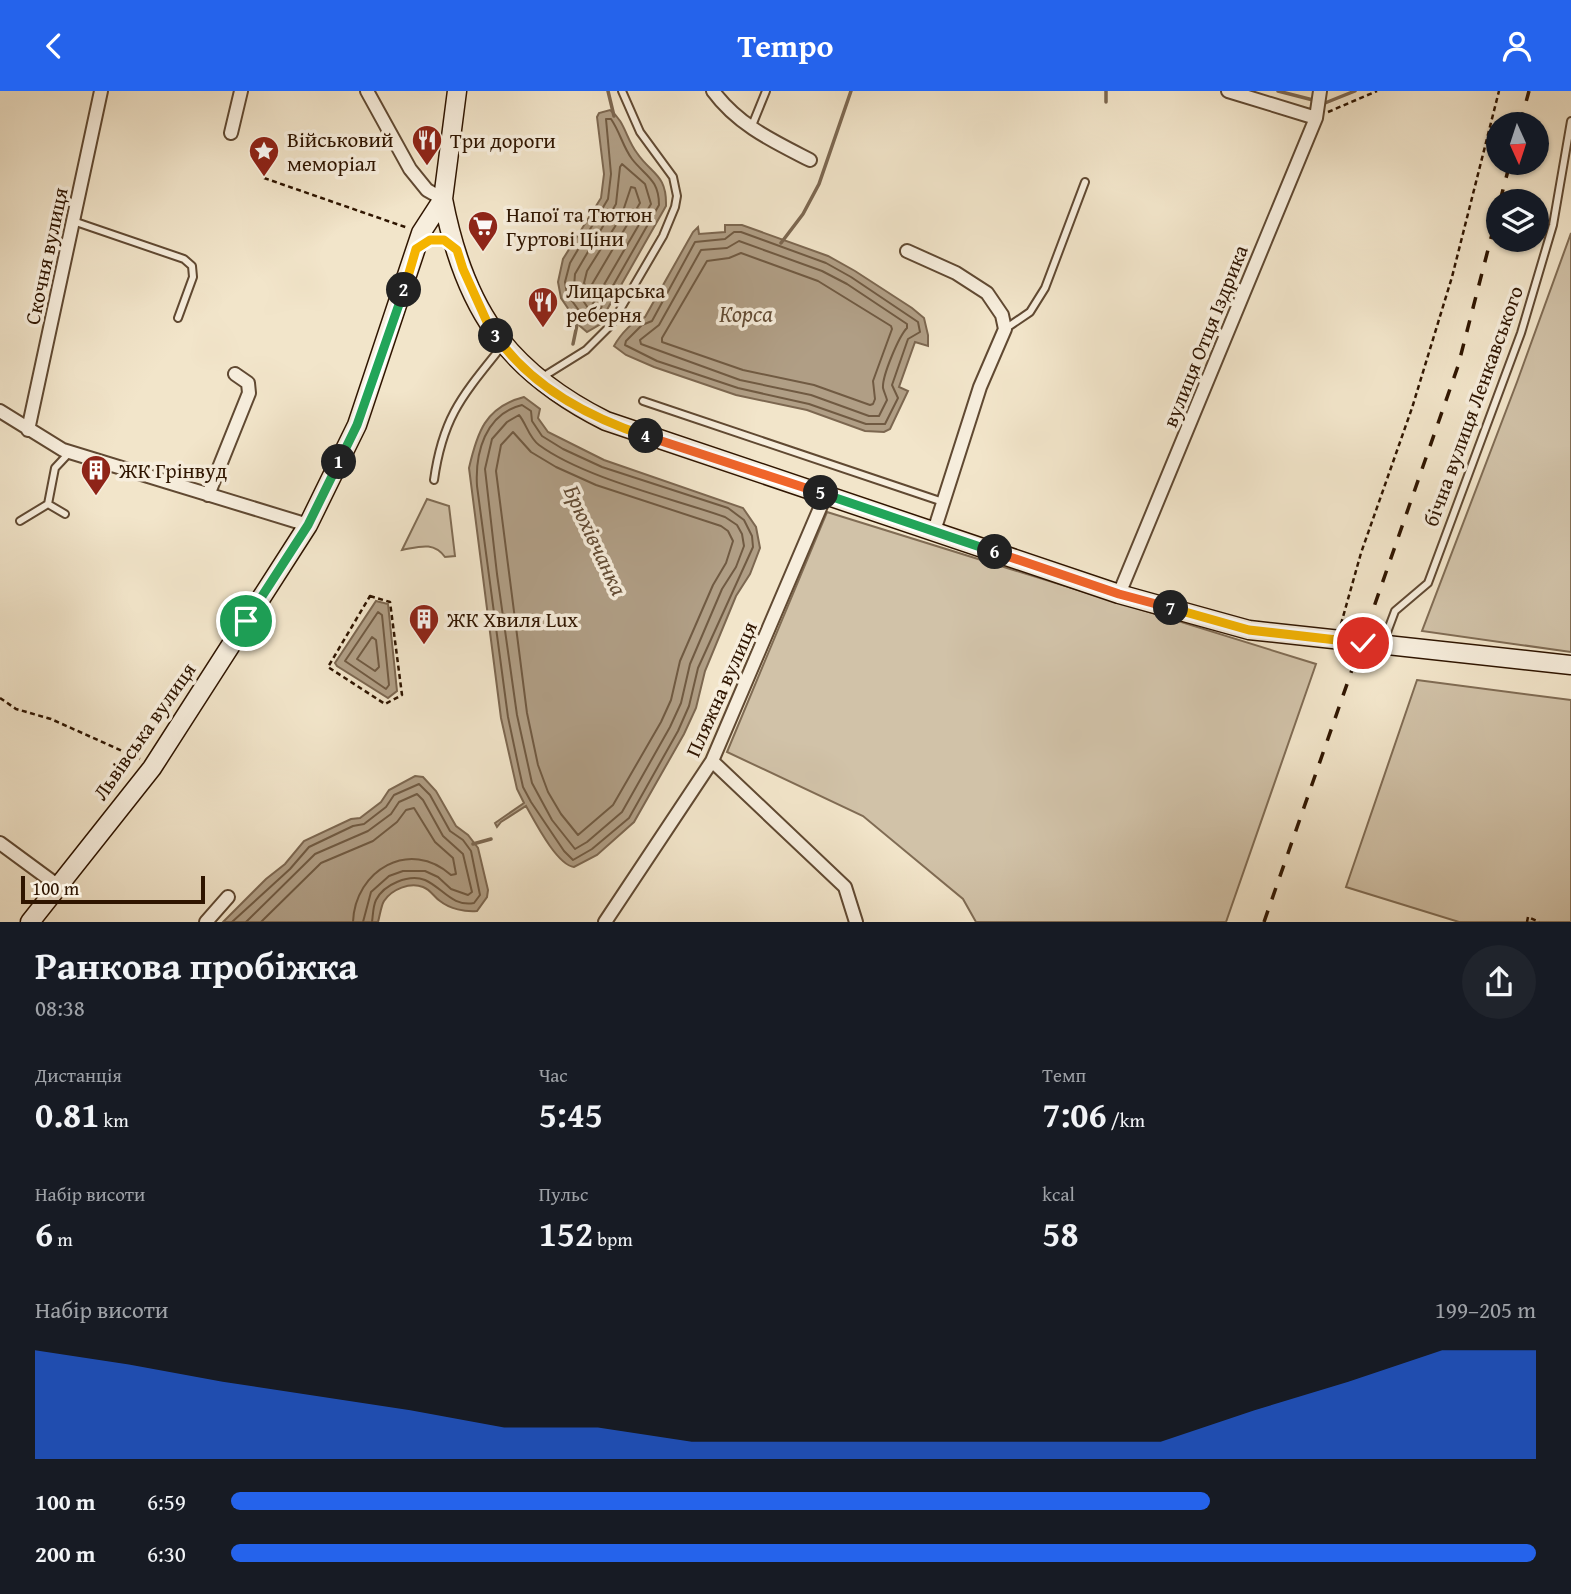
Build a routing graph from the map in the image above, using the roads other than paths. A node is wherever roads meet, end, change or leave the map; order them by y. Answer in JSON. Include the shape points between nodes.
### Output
{"nodes":[{"id":1,"x":101,"y":91,"type":"edge"},
{"id":2,"x":241,"y":91,"type":"edge"},
{"id":3,"x":367,"y":91,"type":"edge"},
{"id":4,"x":457,"y":91,"type":"edge"},
{"id":5,"x":622,"y":91,"type":"edge"},
{"id":6,"x":713,"y":91,"type":"edge"},
{"id":7,"x":766,"y":91,"type":"edge"},
{"id":8,"x":1228,"y":91,"type":"edge"},
{"id":9,"x":1320,"y":91,"type":"edge"},
{"id":10,"x":1316,"y":118,"type":"junction"},
{"id":11,"x":1571,"y":121,"type":"edge"},
{"id":12,"x":751,"y":129,"type":"junction"},
{"id":13,"x":231,"y":133,"type":"dead end"},
{"id":14,"x":810,"y":160,"type":"dead end"},
{"id":15,"x":1085,"y":182,"type":"dead end"},
{"id":16,"x":443,"y":199,"type":"junction"},
{"id":17,"x":73,"y":221,"type":"junction"},
{"id":18,"x":419,"y":241,"type":"junction"},
{"id":19,"x":457,"y":250,"type":"junction"},
{"id":20,"x":906,"y":250,"type":"dead end"},
{"id":21,"x":178,"y":318,"type":"dead end"},
{"id":22,"x":1005,"y":329,"type":"junction"},
{"id":23,"x":503,"y":345,"type":"junction"},
{"id":24,"x":235,"y":375,"type":"dead end"},
{"id":25,"x":537,"y":380,"type":"junction"},
{"id":26,"x":643,"y":401,"type":"dead end"},
{"id":27,"x":0,"y":411,"type":"edge"},
{"id":28,"x":28,"y":430,"type":"junction"},
{"id":29,"x":70,"y":452,"type":"junction"},
{"id":30,"x":434,"y":480,"type":"dead end"},
{"id":31,"x":826,"y":494,"type":"junction"},
{"id":32,"x":208,"y":495,"type":"junction"},
{"id":33,"x":943,"y":502,"type":"junction"},
{"id":34,"x":48,"y":504,"type":"junction"},
{"id":35,"x":65,"y":514,"type":"dead end"},
{"id":36,"x":20,"y":521,"type":"dead end"},
{"id":37,"x":308,"y":525,"type":"junction"},
{"id":38,"x":934,"y":531,"type":"junction"},
{"id":39,"x":1119,"y":594,"type":"junction"},
{"id":40,"x":1382,"y":645,"type":"junction"},
{"id":41,"x":1571,"y":665,"type":"edge"},
{"id":42,"x":712,"y":761,"type":"junction"},
{"id":43,"x":0,"y":843,"type":"edge"},
{"id":44,"x":57,"y":885,"type":"junction"},
{"id":45,"x":228,"y":897,"type":"dead end"},
{"id":46,"x":30,"y":922,"type":"edge"},
{"id":47,"x":206,"y":922,"type":"edge"},
{"id":48,"x":605,"y":922,"type":"edge"},
{"id":49,"x":856,"y":922,"type":"edge"}],
"edges":[{"from":1,"to":17,"type":"street","name":"Скочня вулиця"},
{"from":2,"to":13,"type":"street"},
{"from":3,"to":16,"type":"street","via":[[410,169],[427,190]]},
{"from":4,"to":16,"type":"main road","name":"Львівська вулиця"},
{"from":5,"to":25,"type":"lane","via":[[640,132],[673,177],[675,207],[611,325],[586,350]]},
{"from":6,"to":12,"type":"street"},
{"from":7,"to":12,"type":"lane"},
{"from":8,"to":10,"type":"street"},
{"from":9,"to":10,"type":"street","name":"вулиця Отця Іздрика"},
{"from":10,"to":39,"type":"street","name":"вулиця Отця Іздрика"},
{"from":11,"to":40,"type":"lane","name":"бічна вулиця Ленкавського","via":[[1553,225],[1521,333],[1428,583],[1395,611]]},
{"from":12,"to":14,"type":"street"},
{"from":15,"to":22,"type":"lane","via":[[1045,288],[1030,312]]},
{"from":16,"to":18,"type":"main road","name":"Львівська вулиця"},
{"from":16,"to":19,"type":"main road"},
{"from":17,"to":21,"type":"lane","via":[[184,259],[192,266],[193,277]]},
{"from":17,"to":28,"type":"street","name":"Скочня вулиця"},
{"from":18,"to":19,"type":"main road","via":[[444,240]]},
{"from":18,"to":37,"type":"main road","name":"Львівська вулиця","via":[[357,425]]},
{"from":19,"to":23,"type":"main road","via":[[487,322]]},
{"from":20,"to":22,"type":"street","via":[[987,293],[1002,315]]},
{"from":22,"to":33,"type":"street","via":[[980,387]]},
{"from":23,"to":25,"type":"main road"},
{"from":23,"to":30,"type":"lane","via":[[453,411],[443,433]]},
{"from":24,"to":32,"type":"street","via":[[248,383],[249,393]]},
{"from":25,"to":31,"type":"main road","via":[[606,421]]},
{"from":26,"to":33,"type":"lane"},
{"from":27,"to":28,"type":"street"},
{"from":28,"to":29,"type":"street"},
{"from":29,"to":32,"type":"street"},
{"from":29,"to":34,"type":"lane","via":[[55,468]]},
{"from":31,"to":38,"type":"main road"},
{"from":31,"to":42,"type":"street","name":"Пляжна вулиця"},
{"from":32,"to":37,"type":"street"},
{"from":33,"to":38,"type":"street"},
{"from":34,"to":35,"type":"lane"},
{"from":34,"to":36,"type":"lane"},
{"from":37,"to":44,"type":"main road","name":"Львівська вулиця","via":[[152,768]]},
{"from":38,"to":39,"type":"main road"},
{"from":39,"to":40,"type":"main road","via":[[1249,630]]},
{"from":40,"to":41,"type":"main road"},
{"from":42,"to":48,"type":"street","name":"Пляжна вулиця"},
{"from":42,"to":49,"type":"street","via":[[845,887]]},
{"from":43,"to":44,"type":"street"},
{"from":44,"to":46,"type":"main road","name":"Львівська вулиця"},
{"from":45,"to":47,"type":"street"}]}
